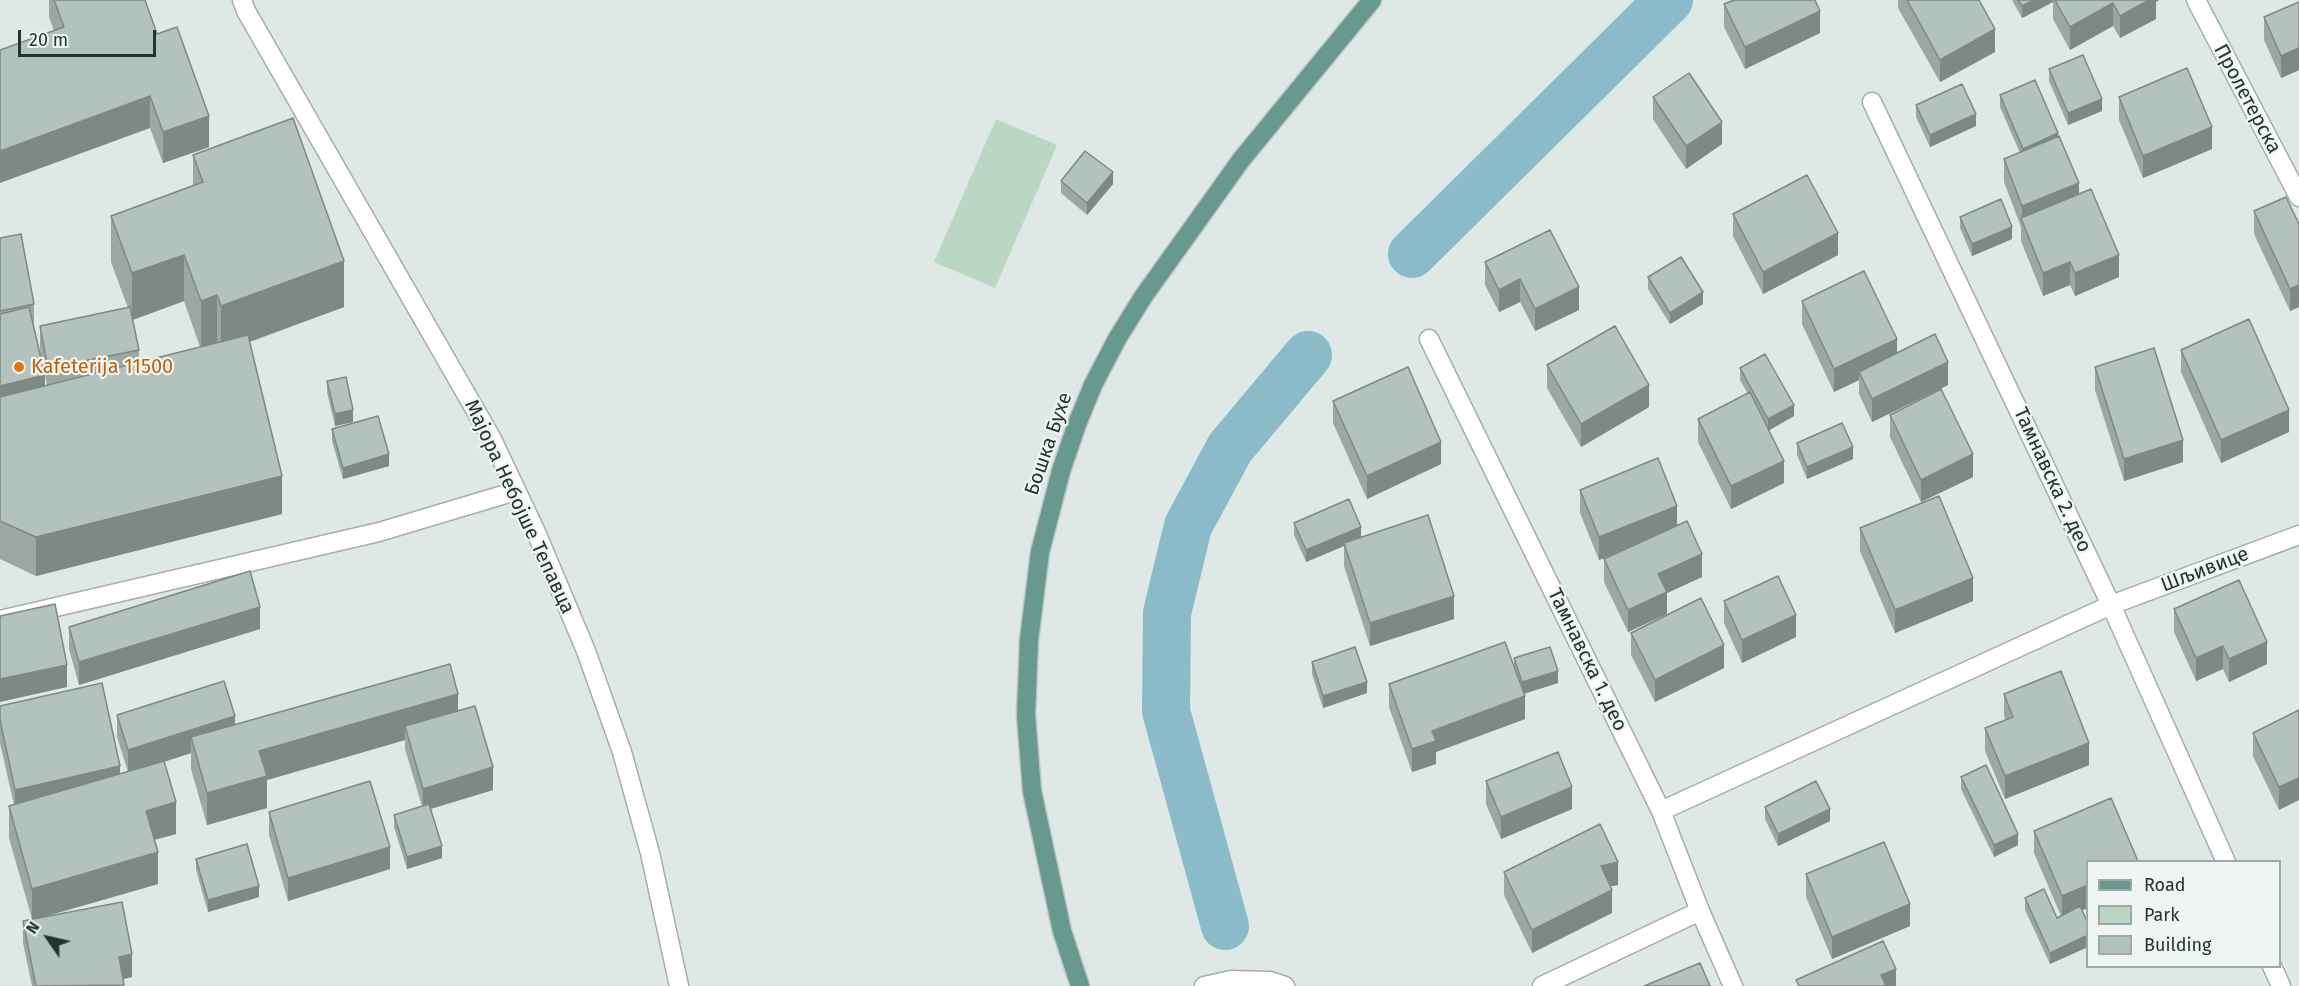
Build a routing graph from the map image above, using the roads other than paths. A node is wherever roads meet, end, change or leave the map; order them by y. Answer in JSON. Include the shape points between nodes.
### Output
{"nodes":[{"id":1,"x":242,"y":0,"type":"edge"},
{"id":2,"x":1372,"y":0,"type":"edge"},
{"id":3,"x":2196,"y":0,"type":"edge"},
{"id":4,"x":1872,"y":102,"type":"dead end"},
{"id":5,"x":2299,"y":197,"type":"edge"},
{"id":6,"x":1429,"y":339,"type":"dead end"},
{"id":7,"x":516,"y":491,"type":"junction"},
{"id":8,"x":2299,"y":535,"type":"edge"},
{"id":9,"x":2111,"y":605,"type":"junction"},
{"id":10,"x":0,"y":620,"type":"edge"},
{"id":11,"x":1661,"y":811,"type":"junction"},
{"id":12,"x":2226,"y":860,"type":"edge"},
{"id":13,"x":1700,"y":911,"type":"junction"},
{"id":14,"x":2273,"y":968,"type":"edge"},
{"id":15,"x":679,"y":986,"type":"edge"},
{"id":16,"x":1080,"y":986,"type":"edge"},
{"id":17,"x":1203,"y":986,"type":"edge"},
{"id":18,"x":1285,"y":986,"type":"edge"},
{"id":19,"x":1542,"y":986,"type":"edge"},
{"id":20,"x":1734,"y":986,"type":"edge"},
{"id":21,"x":2281,"y":986,"type":"edge"}],
"edges":[{"from":1,"to":7,"type":"street","name":"Мајора Небојше Тепавца","via":[[492,439]]},
{"from":2,"to":16,"type":"main road","name":"Бошка Бухе","via":[[1241,160],[1143,297],[1094,385],[1061,471],[1040,552],[1029,640],[1026,715],[1032,791],[1062,931]]},
{"from":3,"to":5,"type":"street","name":"Пролетерска"},
{"from":4,"to":9,"type":"street","name":"Тамнавска 2. део"},
{"from":6,"to":11,"type":"street","name":"Тамнавска 1. део"},
{"from":7,"to":10,"type":"street","via":[[379,532]]},
{"from":7,"to":15,"type":"street","name":"Мајора Небојше Тепавца","via":[[586,651],[622,752],[650,853]]},
{"from":8,"to":9,"type":"street","name":"Шљивице"},
{"from":9,"to":11,"type":"street","name":"Шљивице"},
{"from":9,"to":12,"type":"street","name":"Тамнавска 2. део"},
{"from":11,"to":13,"type":"street","name":"Тамнавска 1. део"},
{"from":13,"to":19,"type":"street"},
{"from":13,"to":20,"type":"street","name":"Тамнавска 1. део"},
{"from":14,"to":21,"type":"street"},
{"from":17,"to":18,"type":"street","via":[[1232,980],[1269,981]]}]}
